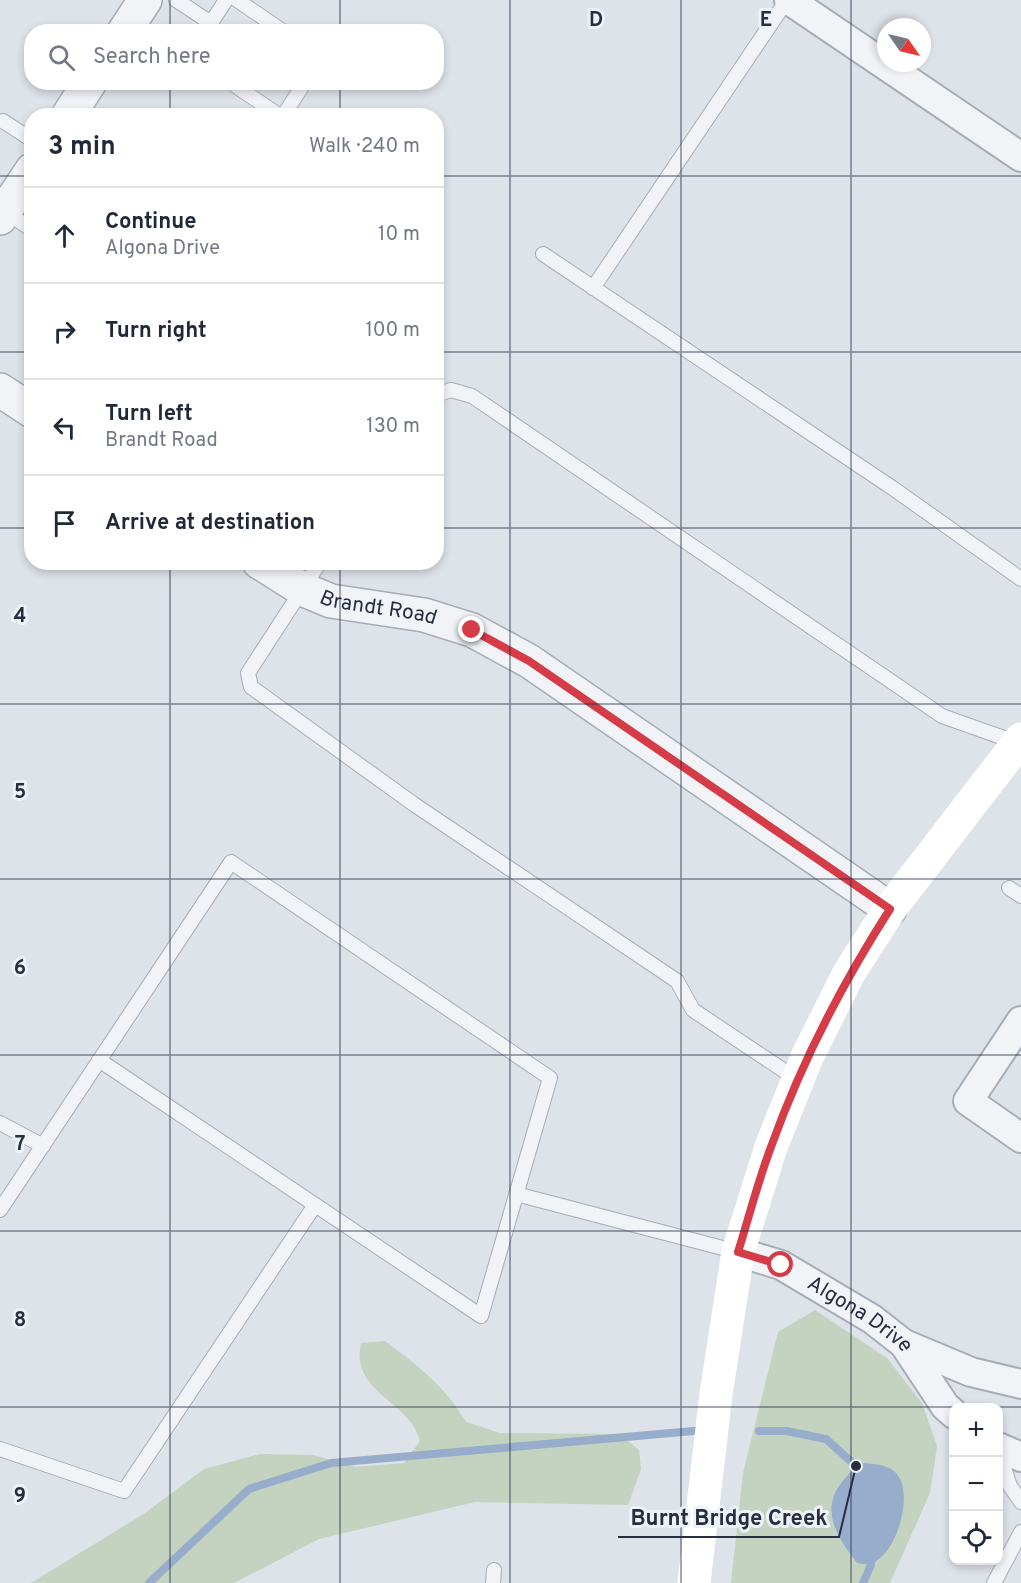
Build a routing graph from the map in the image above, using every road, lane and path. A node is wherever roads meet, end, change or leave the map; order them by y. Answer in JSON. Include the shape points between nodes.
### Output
{"nodes":[{"id":1,"x":145,"y":0,"type":"edge"},
{"id":2,"x":176,"y":0,"type":"edge"},
{"id":3,"x":226,"y":0,"type":"edge"},
{"id":4,"x":237,"y":0,"type":"edge"},
{"id":5,"x":788,"y":0,"type":"edge"},
{"id":6,"x":129,"y":24,"type":"edge"},
{"id":7,"x":204,"y":24,"type":"edge"},
{"id":8,"x":210,"y":24,"type":"edge"},
{"id":9,"x":272,"y":24,"type":"edge"},
{"id":10,"x":85,"y":90,"type":"edge"},
{"id":11,"x":243,"y":90,"type":"edge"},
{"id":12,"x":300,"y":90,"type":"edge"},
{"id":13,"x":73,"y":108,"type":"edge"},
{"id":14,"x":270,"y":108,"type":"edge"},
{"id":15,"x":287,"y":108,"type":"edge"},
{"id":16,"x":3,"y":121,"type":"dead end"},
{"id":17,"x":24,"y":135,"type":"edge"},
{"id":18,"x":1021,"y":157,"type":"edge"},
{"id":19,"x":12,"y":196,"type":"edge"},
{"id":20,"x":24,"y":216,"type":"edge"},
{"id":21,"x":543,"y":254,"type":"dead end"},
{"id":22,"x":593,"y":288,"type":"junction"},
{"id":23,"x":0,"y":390,"type":"edge"},
{"id":24,"x":444,"y":392,"type":"edge"},
{"id":25,"x":24,"y":406,"type":"edge"},
{"id":26,"x":289,"y":570,"type":"edge"},
{"id":27,"x":311,"y":576,"type":"edge"},
{"id":28,"x":1021,"y":579,"type":"edge"},
{"id":29,"x":1020,"y":741,"type":"edge"},
{"id":30,"x":1009,"y":888,"type":"dead end"},
{"id":31,"x":1021,"y":896,"type":"edge"},
{"id":32,"x":890,"y":909,"type":"junction"},
{"id":33,"x":1021,"y":1021,"type":"edge"},
{"id":34,"x":99,"y":1060,"type":"junction"},
{"id":35,"x":798,"y":1080,"type":"junction"},
{"id":36,"x":0,"y":1123,"type":"edge"},
{"id":37,"x":1021,"y":1138,"type":"edge"},
{"id":38,"x":43,"y":1146,"type":"junction"},
{"id":39,"x":516,"y":1194,"type":"junction"},
{"id":40,"x":315,"y":1205,"type":"junction"},
{"id":41,"x":0,"y":1210,"type":"edge"},
{"id":42,"x":738,"y":1252,"type":"junction"},
{"id":43,"x":904,"y":1344,"type":"junction"},
{"id":44,"x":1021,"y":1384,"type":"edge"},
{"id":45,"x":949,"y":1409,"type":"edge"},
{"id":46,"x":0,"y":1449,"type":"edge"},
{"id":47,"x":1003,"y":1450,"type":"edge"},
{"id":48,"x":1002,"y":1457,"type":"edge"},
{"id":49,"x":1021,"y":1457,"type":"edge"},
{"id":50,"x":1021,"y":1502,"type":"edge"},
{"id":51,"x":1021,"y":1532,"type":"edge"},
{"id":52,"x":694,"y":1583,"type":"edge"},
{"id":53,"x":994,"y":1583,"type":"edge"}],
"edges":[{"from":1,"to":6,"type":"street"},
{"from":2,"to":7,"type":"lane"},
{"from":3,"to":8,"type":"lane"},
{"from":4,"to":9,"type":"lane"},
{"from":5,"to":18,"type":"street"},
{"from":5,"to":22,"type":"lane"},
{"from":10,"to":13,"type":"street"},
{"from":11,"to":14,"type":"lane"},
{"from":12,"to":15,"type":"lane"},
{"from":16,"to":17,"type":"lane"},
{"from":19,"to":20,"type":"lane"},
{"from":21,"to":22,"type":"lane"},
{"from":22,"to":28,"type":"lane","via":[[894,489]]},
{"from":23,"to":25,"type":"street"},
{"from":24,"to":29,"type":"lane","via":[[472,396],[942,716]]},
{"from":26,"to":27,"type":"street","name":"Brandt Road"},
{"from":27,"to":32,"type":"street","name":"Brandt Road","via":[[331,601],[424,615],[472,630],[519,656]]},
{"from":27,"to":35,"type":"lane","via":[[248,673],[250,687],[415,805],[677,981],[693,1010]]},
{"from":29,"to":32,"type":"main road"},
{"from":30,"to":31,"type":"lane"},
{"from":32,"to":35,"type":"main road","via":[[849,973]]},
{"from":33,"to":37,"type":"street","via":[[968,1101]]},
{"from":34,"to":38,"type":"lane"},
{"from":34,"to":39,"type":"lane","via":[[231,862],[550,1078]]},
{"from":34,"to":40,"type":"lane"},
{"from":35,"to":42,"type":"main road","via":[[771,1147]]},
{"from":36,"to":38,"type":"lane"},
{"from":38,"to":41,"type":"lane"},
{"from":39,"to":40,"type":"lane","via":[[481,1316]]},
{"from":39,"to":42,"type":"lane"},
{"from":40,"to":46,"type":"lane","via":[[124,1491]]},
{"from":42,"to":43,"type":"street","name":"Algona Drive","via":[[781,1265],[872,1319]]},
{"from":42,"to":52,"type":"main road","via":[[716,1394]]},
{"from":43,"to":44,"type":"street","via":[[971,1372]]},
{"from":43,"to":45,"type":"street","name":"Algona Drive"},
{"from":47,"to":49,"type":"street"},
{"from":48,"to":50,"type":"lane","via":[[1010,1486]]},
{"from":51,"to":53,"type":"lane"}]}
